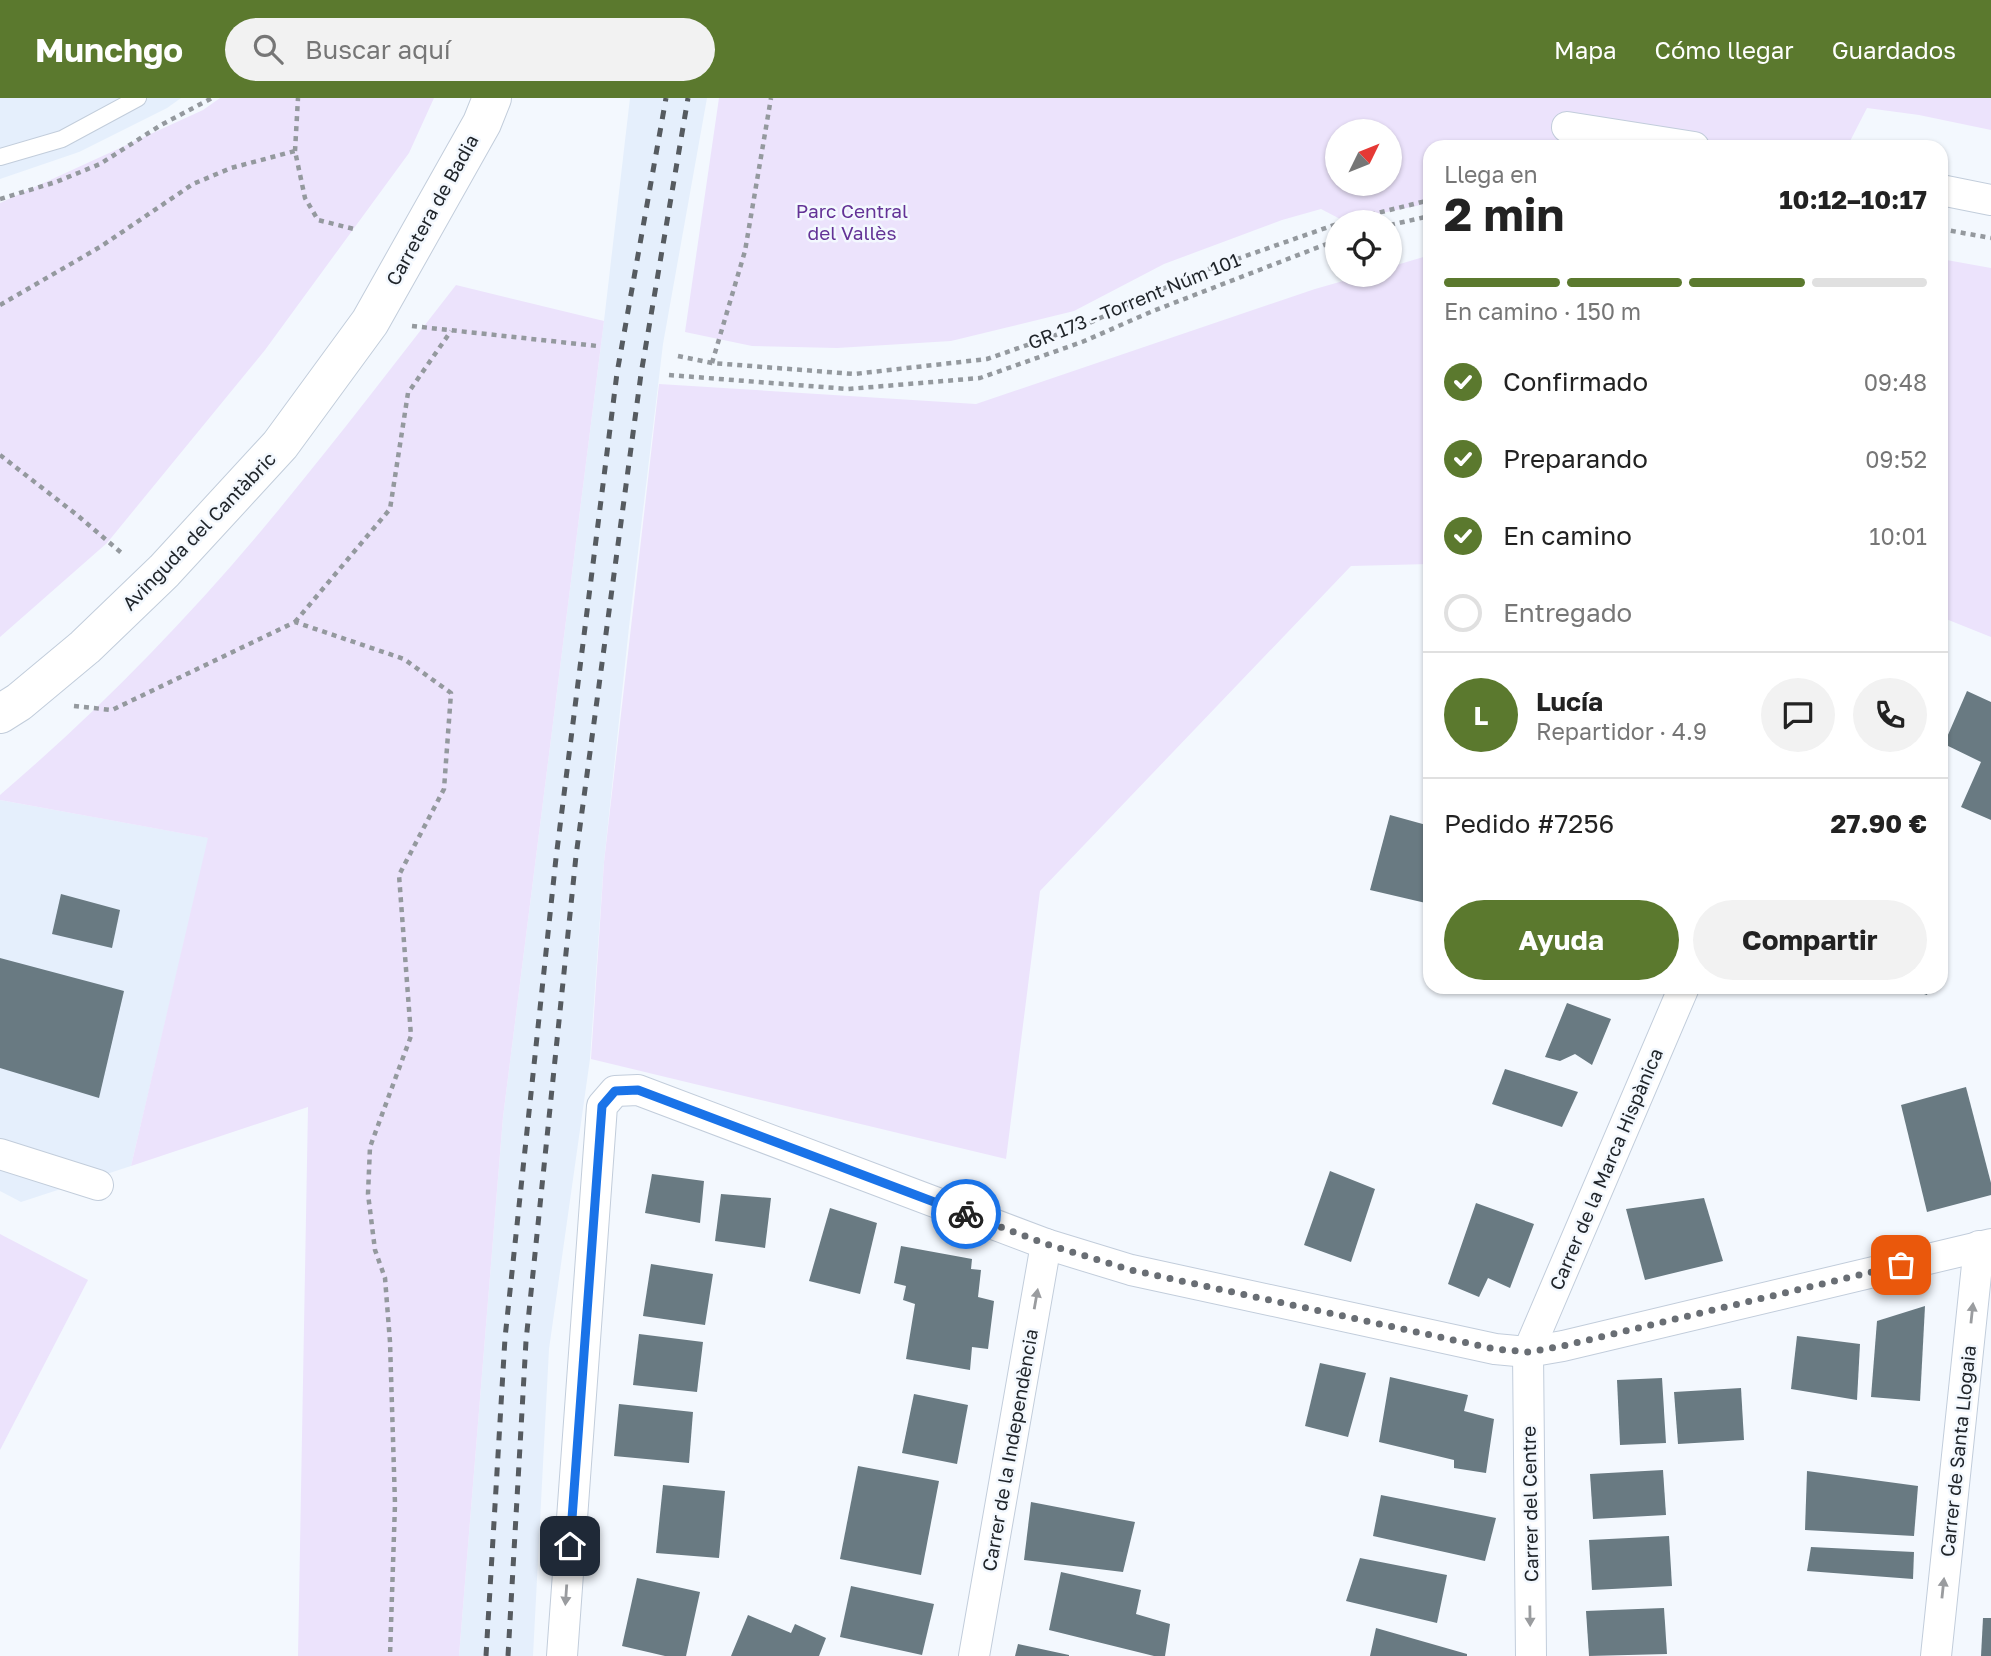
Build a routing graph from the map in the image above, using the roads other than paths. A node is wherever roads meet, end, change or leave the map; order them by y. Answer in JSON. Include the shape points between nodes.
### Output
{"nodes":[{"id":1,"x":138,"y":98,"type":"edge"},
{"id":2,"x":492,"y":98,"type":"edge"},
{"id":3,"x":1567,"y":127,"type":"dead end"},
{"id":4,"x":1650,"y":140,"type":"edge"},
{"id":5,"x":0,"y":158,"type":"edge"},
{"id":6,"x":1948,"y":191,"type":"edge"},
{"id":7,"x":1991,"y":200,"type":"edge"},
{"id":8,"x":370,"y":321,"type":"joint"},
{"id":9,"x":10,"y":708,"type":"edge"},
{"id":10,"x":1681,"y":994,"type":"edge"},
{"id":11,"x":0,"y":1154,"type":"edge"},
{"id":12,"x":99,"y":1185,"type":"dead end"},
{"id":13,"x":1046,"y":1244,"type":"junction"},
{"id":14,"x":1985,"y":1245,"type":"edge"},
{"id":15,"x":1528,"y":1352,"type":"junction"},
{"id":16,"x":562,"y":1656,"type":"edge"},
{"id":17,"x":974,"y":1656,"type":"edge"},
{"id":18,"x":1531,"y":1656,"type":"edge"},
{"id":19,"x":1936,"y":1656,"type":"edge"}],
"edges":[{"from":1,"to":5,"type":"lane","via":[[61,139]]},
{"from":2,"to":8,"type":"street","name":"Carretera de Badia"},
{"from":3,"to":4,"type":"street"},
{"from":6,"to":7,"type":"street"},
{"from":8,"to":9,"type":"street","name":"Avinguda del Cantàbric","via":[[280,446],[154,581],[85,647]]},
{"from":10,"to":15,"type":"street","name":"Carrer de la Marca Hispànica"},
{"from":11,"to":12,"type":"street"},
{"from":13,"to":15,"type":"street","via":[[1131,1270],[1495,1349]]},
{"from":13,"to":16,"type":"street","one_way":true,"via":[[638,1090],[615,1091],[602,1106]]},
{"from":17,"to":13,"type":"street","name":"Carrer de la Independència","one_way":true},
{"from":14,"to":15,"type":"street"},
{"from":19,"to":14,"type":"street","name":"Carrer de Santa Llogaia","one_way":true},
{"from":15,"to":18,"type":"street","name":"Carrer del Centre","one_way":true}]}
